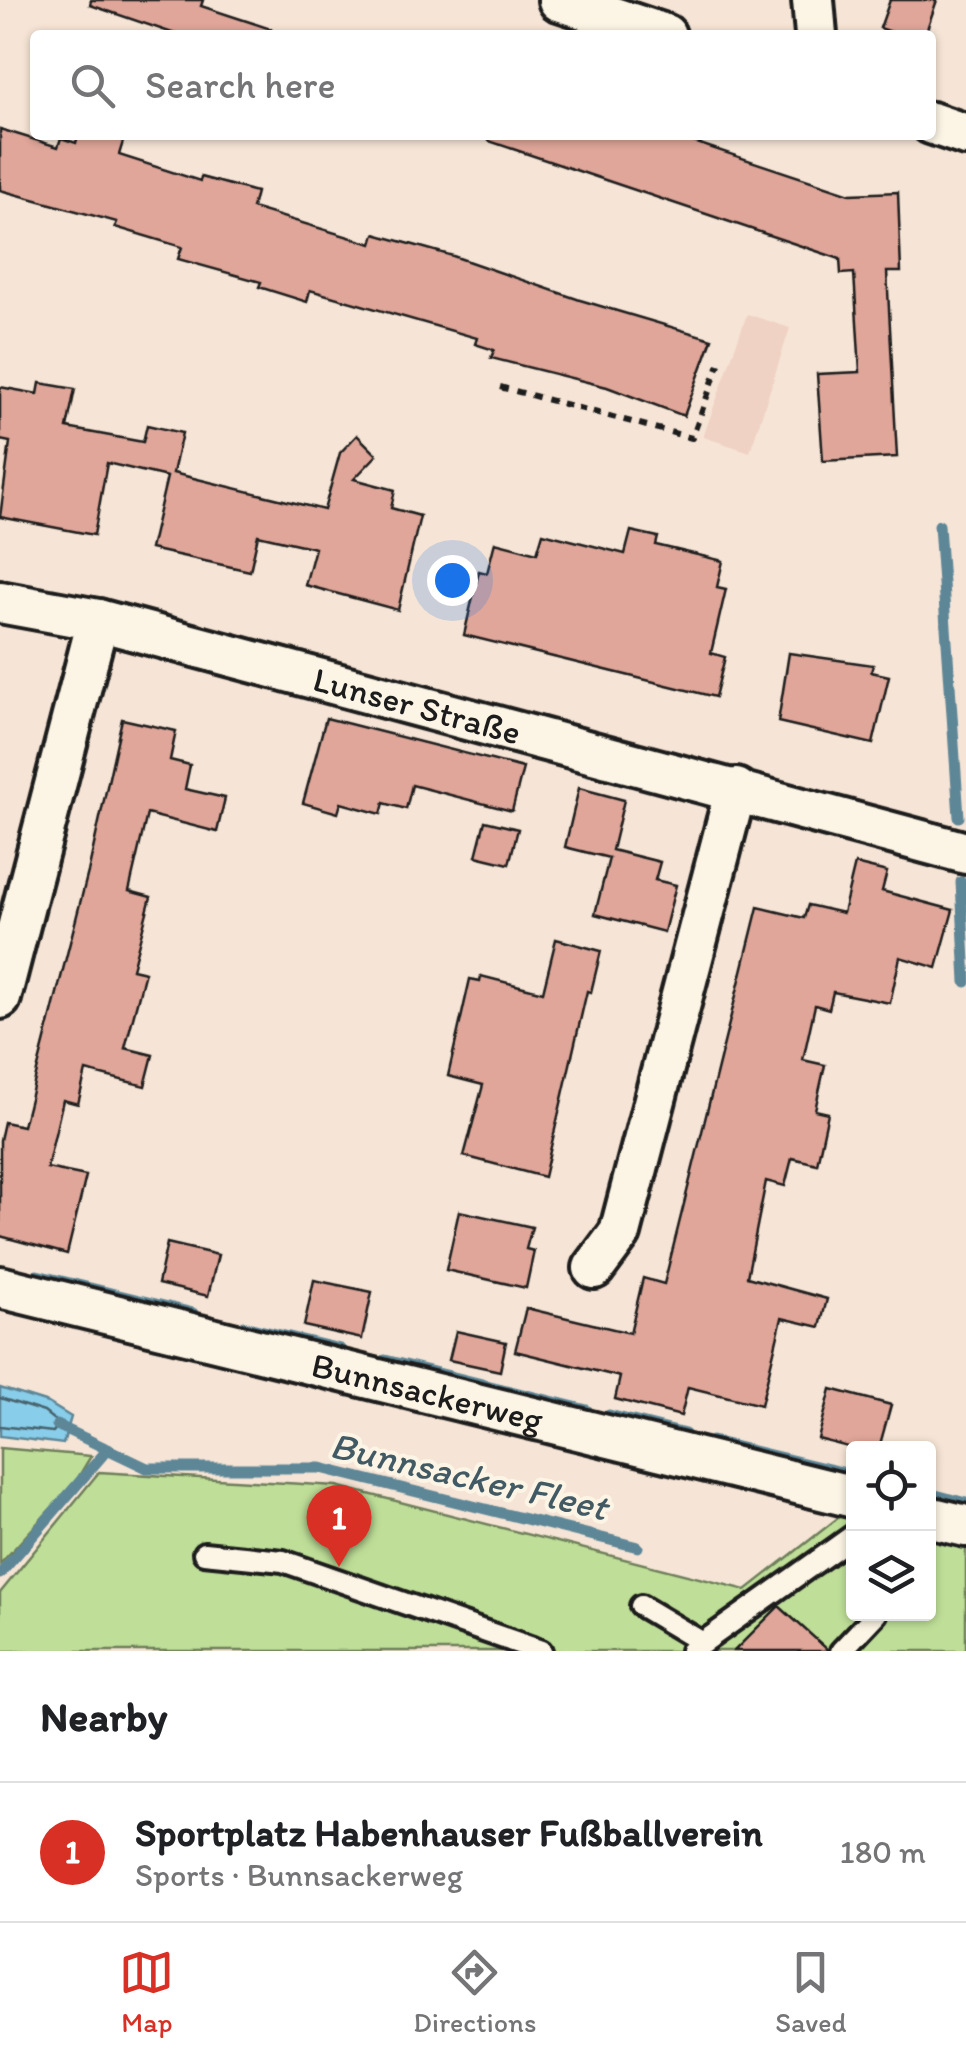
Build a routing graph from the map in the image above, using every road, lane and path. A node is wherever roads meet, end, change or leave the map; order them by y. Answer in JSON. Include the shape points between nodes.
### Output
{"nodes":[{"id":1,"x":559,"y":0,"type":"edge"},
{"id":2,"x":812,"y":0,"type":"edge"},
{"id":3,"x":650,"y":30,"type":"edge"},
{"id":4,"x":815,"y":30,"type":"edge"},
{"id":5,"x":936,"y":126,"type":"edge"},
{"id":6,"x":966,"y":135,"type":"edge"},
{"id":7,"x":718,"y":364,"type":"dead end"},
{"id":8,"x":500,"y":387,"type":"dead end"},
{"id":9,"x":0,"y":602,"type":"edge"},
{"id":10,"x":98,"y":620,"type":"junction"},
{"id":11,"x":736,"y":789,"type":"junction"},
{"id":12,"x":966,"y":852,"type":"edge"},
{"id":13,"x":0,"y":998,"type":"edge"},
{"id":14,"x":594,"y":1268,"type":"dead end"},
{"id":15,"x":0,"y":1287,"type":"edge"},
{"id":16,"x":846,"y":1496,"type":"edge"},
{"id":17,"x":936,"y":1518,"type":"edge"},
{"id":18,"x":966,"y":1526,"type":"edge"},
{"id":19,"x":846,"y":1542,"type":"edge"},
{"id":20,"x":204,"y":1553,"type":"dead end"},
{"id":21,"x":641,"y":1606,"type":"dead end"},
{"id":22,"x":869,"y":1621,"type":"edge"},
{"id":23,"x":697,"y":1647,"type":"edge"},
{"id":24,"x":540,"y":1651,"type":"edge"},
{"id":25,"x":841,"y":1651,"type":"edge"}],
"edges":[{"from":1,"to":3,"type":"street"},
{"from":2,"to":4,"type":"street"},
{"from":5,"to":6,"type":"street"},
{"from":7,"to":8,"type":"path","via":[[692,438]]},
{"from":9,"to":10,"type":"street","name":"Lunser Straße"},
{"from":10,"to":11,"type":"street","name":"Lunser Straße"},
{"from":10,"to":13,"type":"street"},
{"from":11,"to":12,"type":"street","name":"Lunser Straße"},
{"from":11,"to":14,"type":"street","via":[[620,1232]]},
{"from":15,"to":16,"type":"street","name":"Bunnsackerweg"},
{"from":17,"to":18,"type":"street"},
{"from":19,"to":23,"type":"lane"},
{"from":20,"to":24,"type":"lane","via":[[282,1562]]},
{"from":21,"to":23,"type":"lane"},
{"from":22,"to":25,"type":"lane"}]}
